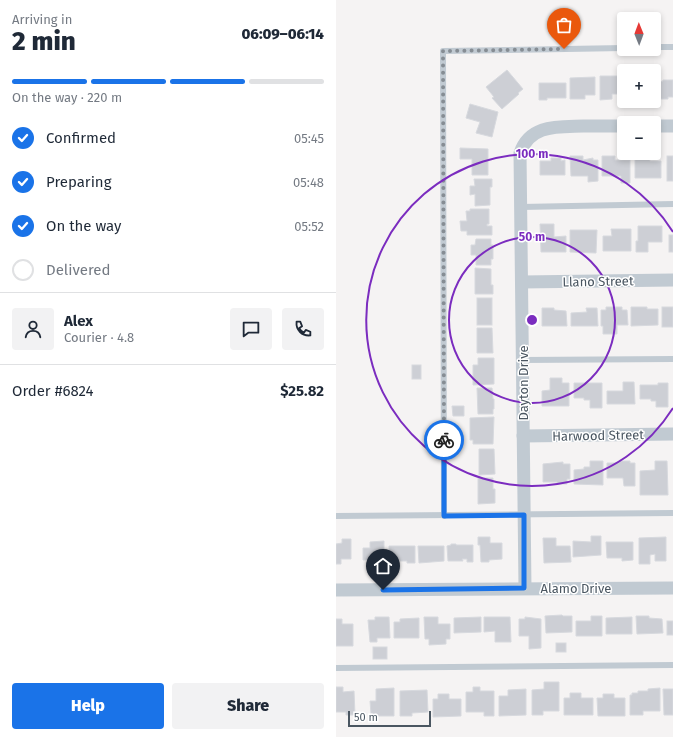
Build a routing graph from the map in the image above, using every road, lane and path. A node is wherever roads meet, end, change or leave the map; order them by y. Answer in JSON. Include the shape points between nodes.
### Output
{"nodes":[{"id":1,"x":661,"y":47,"type":"edge"},
{"id":2,"x":673,"y":47,"type":"edge"},
{"id":3,"x":617,"y":48,"type":"edge"},
{"id":4,"x":617,"y":126,"type":"edge"},
{"id":5,"x":661,"y":126,"type":"edge"},
{"id":6,"x":673,"y":126,"type":"edge"},
{"id":7,"x":673,"y":204,"type":"edge"},
{"id":8,"x":521,"y":207,"type":"junction"},
{"id":9,"x":673,"y":280,"type":"edge"},
{"id":10,"x":522,"y":282,"type":"junction"},
{"id":11,"x":673,"y":359,"type":"edge"},
{"id":12,"x":522,"y":360,"type":"junction"},
{"id":13,"x":673,"y":434,"type":"edge"},
{"id":14,"x":523,"y":436,"type":"junction"},
{"id":15,"x":673,"y":513,"type":"edge"},
{"id":16,"x":524,"y":515,"type":"junction"},
{"id":17,"x":336,"y":516,"type":"edge"},
{"id":18,"x":444,"y":516,"type":"junction"},
{"id":19,"x":524,"y":588,"type":"junction"},
{"id":20,"x":673,"y":588,"type":"edge"},
{"id":21,"x":336,"y":590,"type":"edge"},
{"id":22,"x":673,"y":665,"type":"edge"},
{"id":23,"x":336,"y":668,"type":"edge"}],
"edges":[{"from":1,"to":2,"type":"lane"},
{"from":3,"to":18,"type":"lane","via":[[443,51]]},
{"from":4,"to":8,"type":"street","name":"Dayton Drive","via":[[551,127],[530,136],[520,153]]},
{"from":5,"to":6,"type":"street"},
{"from":7,"to":8,"type":"lane"},
{"from":8,"to":10,"type":"street","name":"Dayton Drive"},
{"from":9,"to":10,"type":"street","name":"Llano Street"},
{"from":10,"to":12,"type":"street","name":"Dayton Drive"},
{"from":11,"to":12,"type":"lane"},
{"from":12,"to":14,"type":"street","name":"Dayton Drive"},
{"from":13,"to":14,"type":"street","name":"Harwood Street"},
{"from":14,"to":16,"type":"street","name":"Dayton Drive"},
{"from":15,"to":16,"type":"lane"},
{"from":16,"to":18,"type":"lane"},
{"from":16,"to":19,"type":"street","name":"Dayton Drive"},
{"from":17,"to":18,"type":"lane"},
{"from":19,"to":20,"type":"street","name":"Alamo Drive"},
{"from":19,"to":21,"type":"street","name":"Alamo Drive"},
{"from":22,"to":23,"type":"lane"}]}
